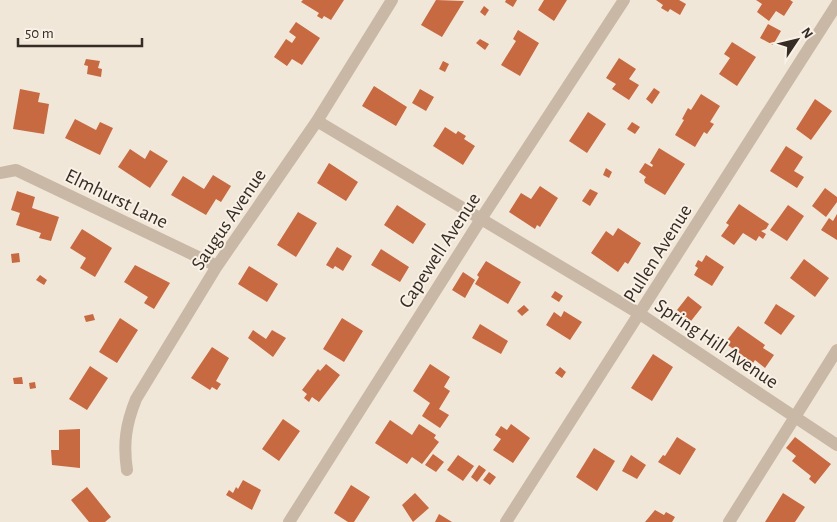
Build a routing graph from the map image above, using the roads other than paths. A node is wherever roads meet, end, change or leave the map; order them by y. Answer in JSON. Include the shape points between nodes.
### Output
{"nodes":[{"id":1,"x":392,"y":0,"type":"edge"},
{"id":2,"x":624,"y":0,"type":"edge"},
{"id":3,"x":837,"y":4,"type":"edge"},
{"id":4,"x":317,"y":121,"type":"junction"},
{"id":5,"x":0,"y":173,"type":"edge"},
{"id":6,"x":481,"y":219,"type":"junction"},
{"id":7,"x":217,"y":266,"type":"junction"},
{"id":8,"x":640,"y":314,"type":"junction"},
{"id":9,"x":837,"y":350,"type":"edge"},
{"id":10,"x":795,"y":419,"type":"junction"},
{"id":11,"x":837,"y":445,"type":"edge"},
{"id":12,"x":128,"y":470,"type":"dead end"},
{"id":13,"x":288,"y":522,"type":"edge"},
{"id":14,"x":506,"y":522,"type":"edge"},
{"id":15,"x":728,"y":522,"type":"edge"}],
"edges":[{"from":1,"to":4,"type":"street","name":"Saugus Avenue"},
{"from":2,"to":6,"type":"street","name":"Capewell Avenue"},
{"from":3,"to":8,"type":"street","name":"Pullen Avenue"},
{"from":4,"to":6,"type":"street","name":"Spring Hill Avenue"},
{"from":4,"to":7,"type":"street","name":"Saugus Avenue"},
{"from":5,"to":7,"type":"street","name":"Elmhurst Lane","via":[[16,170]]},
{"from":6,"to":8,"type":"street","name":"Spring Hill Avenue"},
{"from":6,"to":13,"type":"street","name":"Capewell Avenue"},
{"from":7,"to":12,"type":"street","name":"Saugus Avenue","via":[[136,399],[124,437]]},
{"from":8,"to":10,"type":"street","name":"Spring Hill Avenue"},
{"from":8,"to":14,"type":"street","name":"Pullen Avenue"},
{"from":9,"to":10,"type":"street"},
{"from":10,"to":11,"type":"street","name":"Spring Hill Avenue"},
{"from":10,"to":15,"type":"street"}]}
